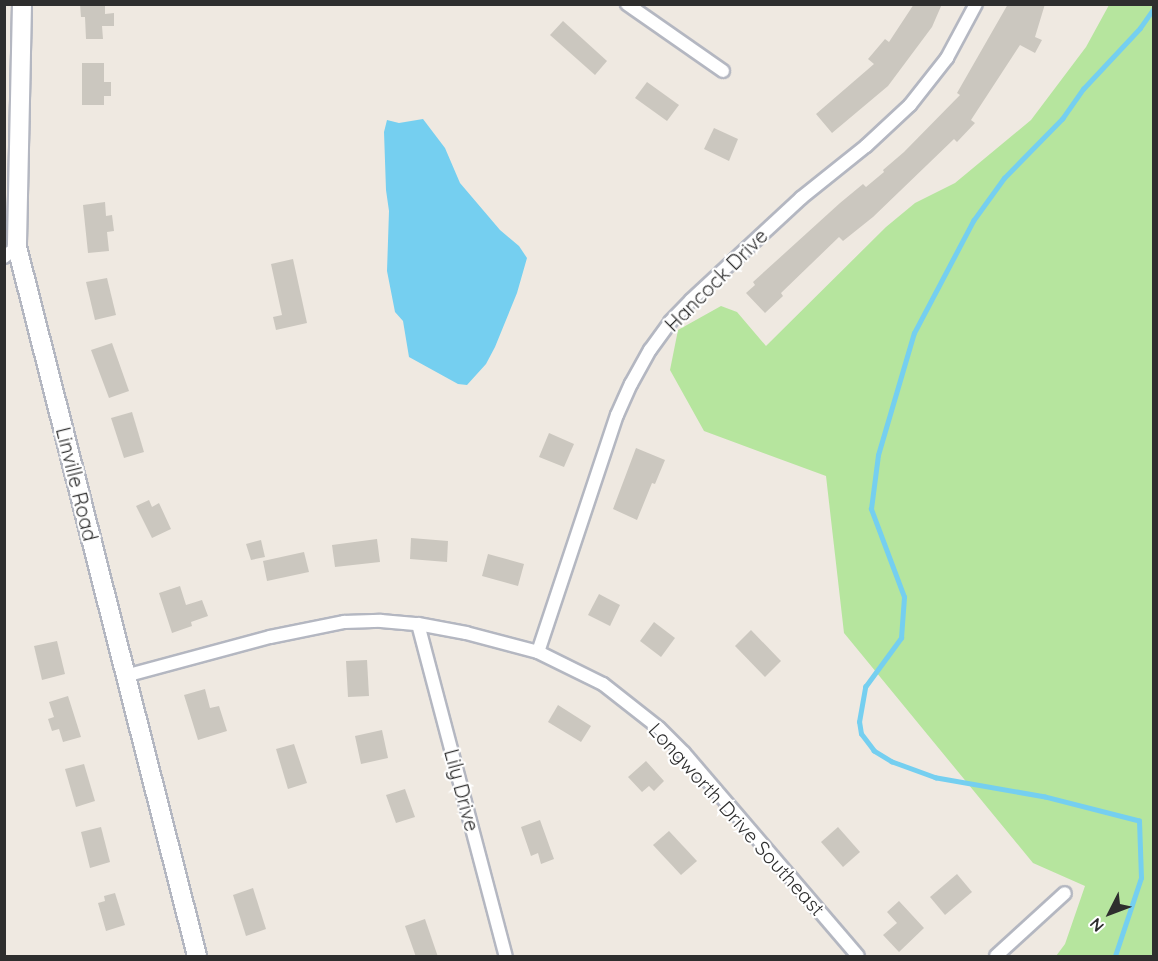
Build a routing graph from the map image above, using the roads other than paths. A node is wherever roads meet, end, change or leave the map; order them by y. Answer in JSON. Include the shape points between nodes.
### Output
{"nodes":[{"id":1,"x":22,"y":4,"type":"edge"},
{"id":2,"x":627,"y":4,"type":"edge"},
{"id":3,"x":976,"y":4,"type":"edge"},
{"id":4,"x":723,"y":71,"type":"dead end"},
{"id":5,"x":11,"y":252,"type":"edge"},
{"id":6,"x":418,"y":624,"type":"junction"},
{"id":7,"x":538,"y":652,"type":"junction"},
{"id":8,"x":125,"y":676,"type":"junction"},
{"id":9,"x":1065,"y":894,"type":"dead end"},
{"id":10,"x":197,"y":957,"type":"edge"},
{"id":11,"x":506,"y":957,"type":"edge"},
{"id":12,"x":858,"y":957,"type":"edge"},
{"id":13,"x":996,"y":957,"type":"edge"}],
"edges":[{"from":1,"to":5,"type":"main road","name":"Linville Road"},
{"from":2,"to":4,"type":"street"},
{"from":3,"to":7,"type":"street","name":"Hancock Drive","via":[[947,58],[910,105],[801,198],[691,300],[650,350],[617,415]]},
{"from":5,"to":8,"type":"main road","name":"Linville Road"},
{"from":6,"to":7,"type":"street","name":"Longworth Drive Southeast"},
{"from":6,"to":8,"type":"street","name":"Longworth Drive Southeast","via":[[335,624]]},
{"from":6,"to":11,"type":"street","name":"Lily Drive"},
{"from":7,"to":12,"type":"street","name":"Longworth Drive Southeast","via":[[603,684],[659,728]]},
{"from":8,"to":10,"type":"main road","name":"Linville Road"},
{"from":9,"to":13,"type":"street"}]}
